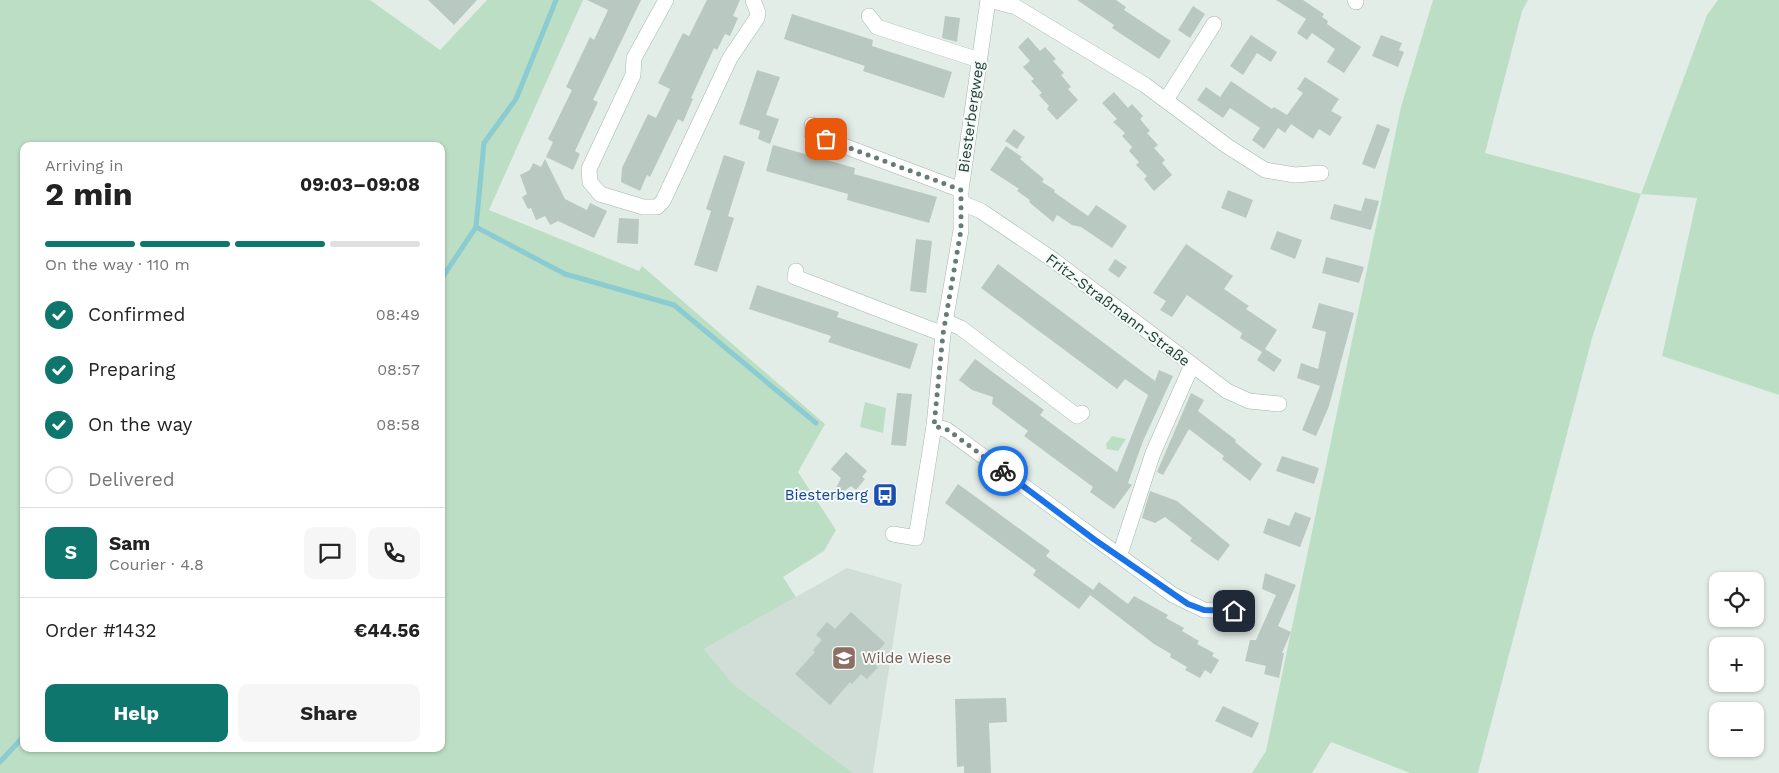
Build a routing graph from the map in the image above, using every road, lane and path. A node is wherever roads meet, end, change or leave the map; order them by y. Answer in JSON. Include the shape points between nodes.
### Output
{"nodes":[{"id":1,"x":666,"y":0,"type":"edge"},
{"id":2,"x":753,"y":0,"type":"edge"},
{"id":3,"x":989,"y":0,"type":"edge"},
{"id":4,"x":869,"y":16,"type":"dead end"},
{"id":5,"x":1214,"y":24,"type":"dead end"},
{"id":6,"x":979,"y":60,"type":"junction"},
{"id":7,"x":1166,"y":100,"type":"junction"},
{"id":8,"x":812,"y":126,"type":"dead end"},
{"id":9,"x":1321,"y":173,"type":"dead end"},
{"id":10,"x":962,"y":197,"type":"junction"},
{"id":11,"x":796,"y":271,"type":"dead end"},
{"id":12,"x":944,"y":327,"type":"junction"},
{"id":13,"x":1192,"y":365,"type":"junction"},
{"id":14,"x":1279,"y":404,"type":"dead end"},
{"id":15,"x":1082,"y":413,"type":"dead end"},
{"id":16,"x":934,"y":426,"type":"junction"},
{"id":17,"x":893,"y":534,"type":"dead end"},
{"id":18,"x":1118,"y":555,"type":"junction"},
{"id":19,"x":1234,"y":611,"type":"dead end"}],
"edges":[{"from":1,"to":2,"type":"street","via":[[634,58],[633,75],[589,169],[590,182],[600,194],[643,207],[657,207],[664,202],[730,58],[757,18]]},
{"from":3,"to":6,"type":"street","name":"Biesterbergweg"},
{"from":3,"to":7,"type":"street","via":[[1016,7]]},
{"from":4,"to":6,"type":"street","via":[[877,27]]},
{"from":5,"to":7,"type":"street"},
{"from":6,"to":10,"type":"street","name":"Biesterbergweg"},
{"from":7,"to":9,"type":"street","via":[[1265,170],[1295,175]]},
{"from":8,"to":10,"type":"street","name":"Fritz-Straßmann-Straße","via":[[812,134]]},
{"from":10,"to":12,"type":"street","name":"Biesterbergweg","via":[[961,230]]},
{"from":10,"to":13,"type":"street","name":"Fritz-Straßmann-Straße","via":[[1052,259]]},
{"from":11,"to":12,"type":"street","via":[[795,277]]},
{"from":12,"to":15,"type":"street","via":[[961,328],[1077,416]]},
{"from":12,"to":16,"type":"street","name":"Biesterbergweg"},
{"from":13,"to":14,"type":"street","name":"Fritz-Straßmann-Straße","via":[[1234,395],[1249,401]]},
{"from":13,"to":18,"type":"street","via":[[1153,453]]},
{"from":16,"to":17,"type":"street","name":"Biesterbergweg","via":[[916,538]]},
{"from":16,"to":18,"type":"street","via":[[948,430]]},
{"from":18,"to":19,"type":"street","via":[[1188,604],[1204,610]]}]}
